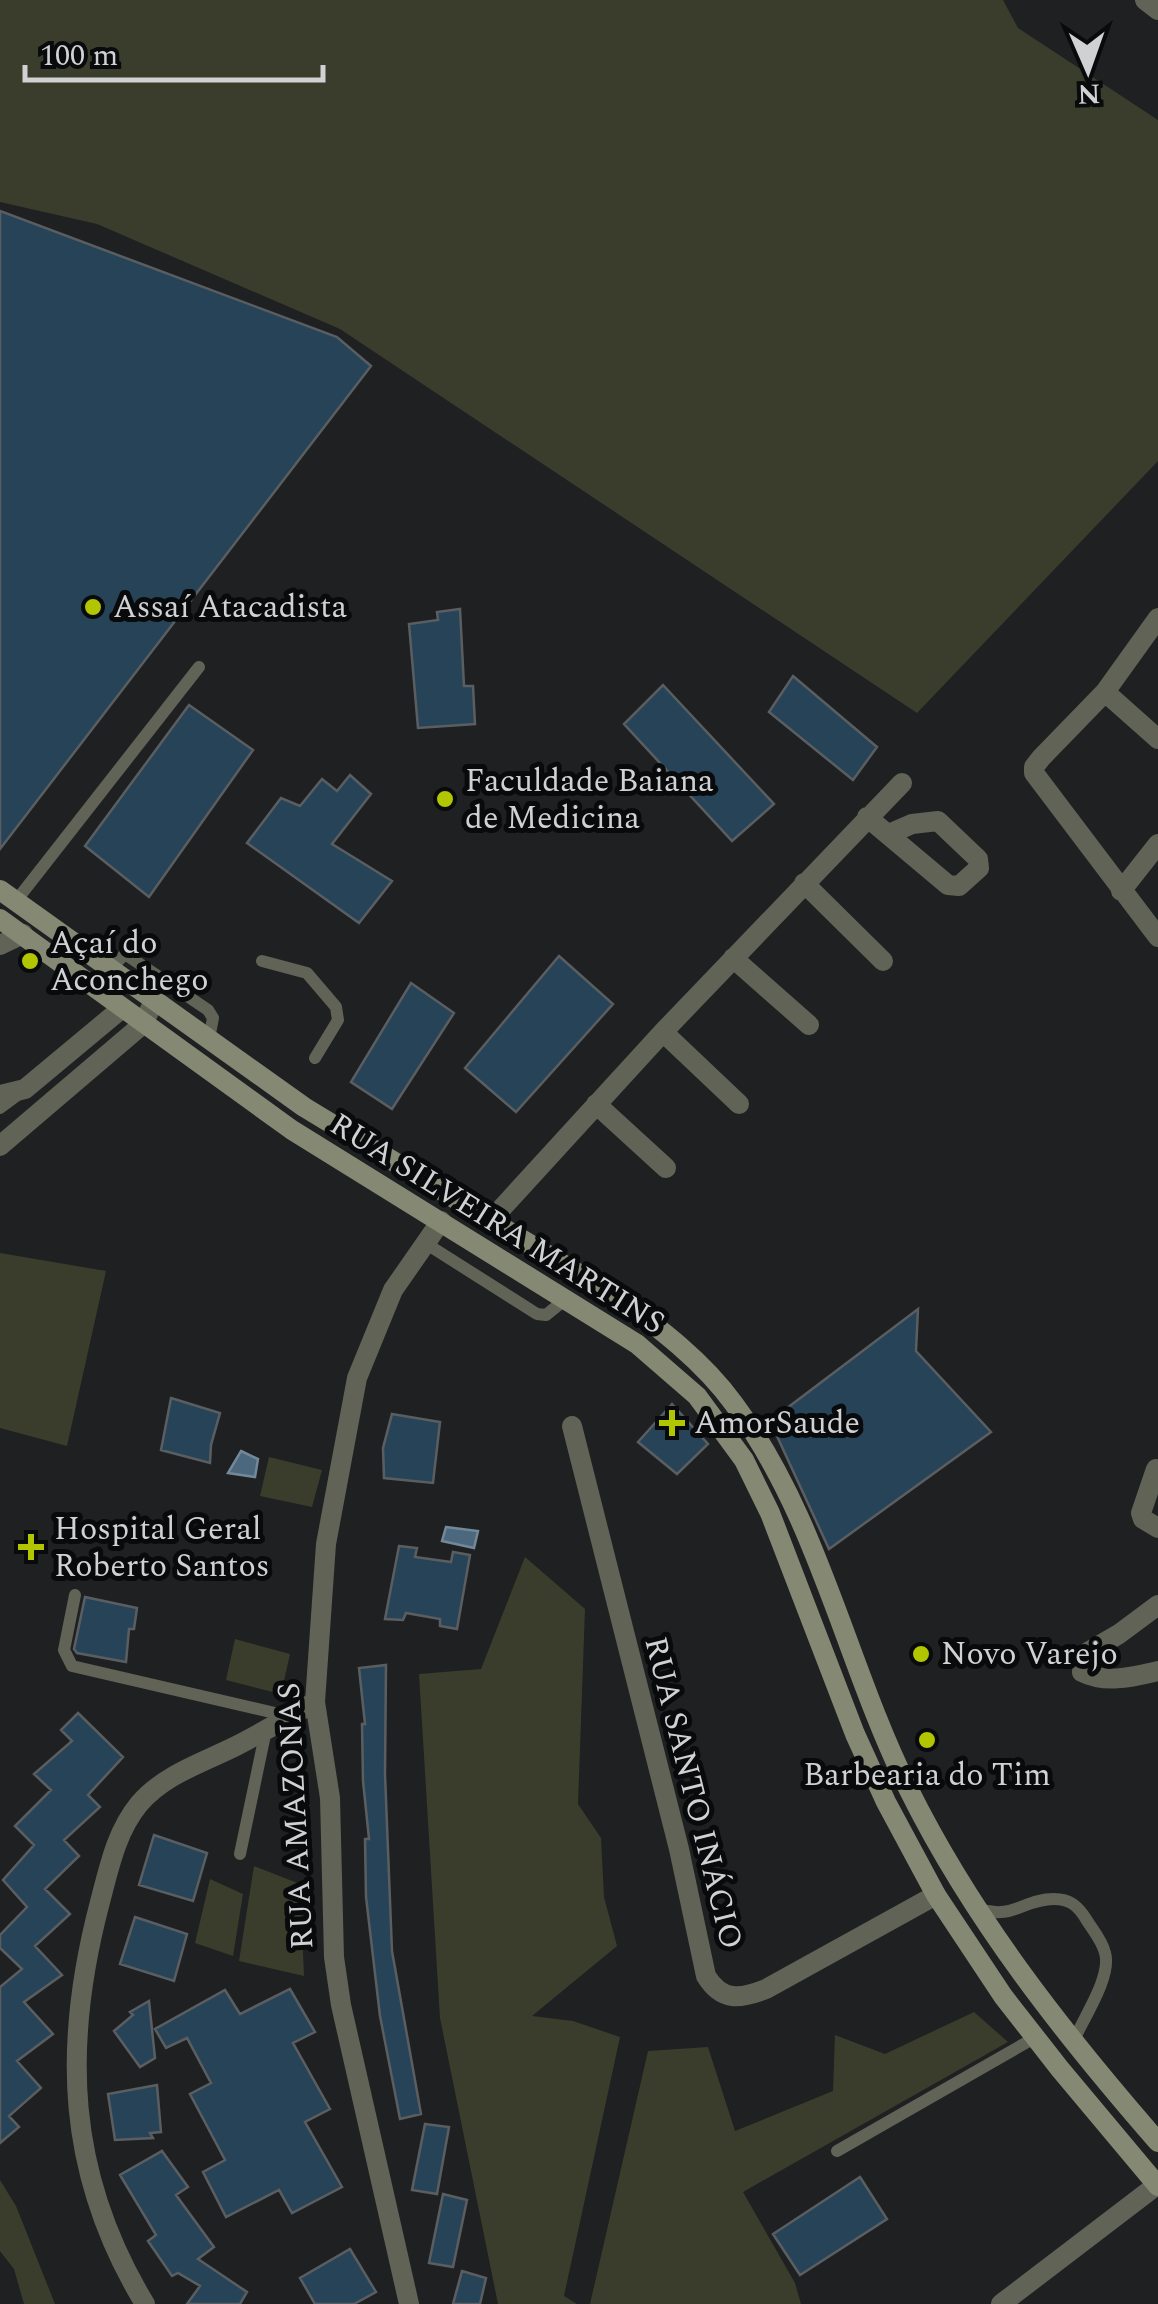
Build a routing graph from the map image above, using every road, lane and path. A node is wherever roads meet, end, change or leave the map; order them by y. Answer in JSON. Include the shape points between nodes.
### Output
{"nodes":[{"id":1,"x":1145,"y":0,"type":"edge"},
{"id":2,"x":1158,"y":10,"type":"edge"},
{"id":3,"x":1158,"y":618,"type":"edge"},
{"id":4,"x":200,"y":667,"type":"dead end"},
{"id":5,"x":1105,"y":692,"type":"junction"},
{"id":6,"x":1158,"y":738,"type":"edge"},
{"id":7,"x":902,"y":783,"type":"dead end"},
{"id":8,"x":867,"y":817,"type":"junction"},
{"id":9,"x":889,"y":834,"type":"dead end"},
{"id":10,"x":1158,"y":844,"type":"edge"},
{"id":11,"x":804,"y":884,"type":"junction"},
{"id":12,"x":1121,"y":891,"type":"junction"},
{"id":13,"x":8,"y":895,"type":"edge"},
{"id":14,"x":0,"y":919,"type":"edge"},
{"id":15,"x":23,"y":934,"type":"junction"},
{"id":16,"x":1158,"y":937,"type":"edge"},
{"id":17,"x":0,"y":945,"type":"edge"},
{"id":18,"x":733,"y":958,"type":"junction"},
{"id":19,"x":262,"y":960,"type":"dead end"},
{"id":20,"x":883,"y":961,"type":"dead end"},
{"id":21,"x":110,"y":968,"type":"junction"},
{"id":22,"x":155,"y":998,"type":"junction"},
{"id":23,"x":121,"y":1009,"type":"junction"},
{"id":24,"x":144,"y":1024,"type":"junction"},
{"id":25,"x":809,"y":1026,"type":"dead end"},
{"id":26,"x":664,"y":1032,"type":"junction"},
{"id":27,"x":208,"y":1039,"type":"junction"},
{"id":28,"x":315,"y":1058,"type":"dead end"},
{"id":29,"x":11,"y":1092,"type":"edge"},
{"id":30,"x":52,"y":1100,"type":"junction"},
{"id":31,"x":596,"y":1104,"type":"junction"},
{"id":32,"x":739,"y":1104,"type":"dead end"},
{"id":33,"x":5,"y":1138,"type":"edge"},
{"id":34,"x":666,"y":1168,"type":"dead end"},
{"id":35,"x":490,"y":1220,"type":"junction"},
{"id":36,"x":440,"y":1221,"type":"junction"},
{"id":37,"x":424,"y":1243,"type":"junction"},
{"id":38,"x":566,"y":1298,"type":"junction"},
{"id":39,"x":572,"y":1426,"type":"dead end"},
{"id":40,"x":1156,"y":1468,"type":"edge"},
{"id":41,"x":1158,"y":1528,"type":"edge"},
{"id":42,"x":75,"y":1595,"type":"dead end"},
{"id":43,"x":1158,"y":1605,"type":"edge"},
{"id":44,"x":1158,"y":1671,"type":"edge"},
{"id":45,"x":315,"y":1702,"type":"junction"},
{"id":46,"x":290,"y":1716,"type":"junction"},
{"id":47,"x":266,"y":1730,"type":"junction"},
{"id":48,"x":240,"y":1854,"type":"dead end"},
{"id":49,"x":936,"y":1895,"type":"junction"},
{"id":50,"x":978,"y":1908,"type":"junction"},
{"id":51,"x":1036,"y":2037,"type":"junction"},
{"id":52,"x":1074,"y":2040,"type":"junction"},
{"id":53,"x":1155,"y":2131,"type":"edge"},
{"id":54,"x":837,"y":2151,"type":"dead end"},
{"id":55,"x":1158,"y":2186,"type":"edge"},
{"id":56,"x":145,"y":2304,"type":"edge"},
{"id":57,"x":409,"y":2304,"type":"edge"},
{"id":58,"x":1001,"y":2304,"type":"edge"}],
"edges":[{"from":1,"to":2,"type":"street"},
{"from":3,"to":5,"type":"street"},
{"from":4,"to":13,"type":"lane"},
{"from":5,"to":6,"type":"street"},
{"from":5,"to":12,"type":"street","via":[[1041,758],[1034,774]]},
{"from":7,"to":8,"type":"street"},
{"from":8,"to":9,"type":"street"},
{"from":8,"to":11,"type":"street"},
{"from":10,"to":12,"type":"street"},
{"from":11,"to":18,"type":"street"},
{"from":11,"to":20,"type":"street"},
{"from":12,"to":16,"type":"street"},
{"from":13,"to":21,"type":"main road","name":"RUA SILVEIRA MARTINS"},
{"from":14,"to":15,"type":"main road","name":"RUA SILVEIRA MARTINS"},
{"from":15,"to":17,"type":"street"},
{"from":15,"to":23,"type":"main road","name":"RUA SILVEIRA MARTINS"},
{"from":18,"to":25,"type":"street"},
{"from":18,"to":26,"type":"street"},
{"from":19,"to":28,"type":"lane","via":[[307,973],[336,1008],[338,1020]]},
{"from":21,"to":22,"type":"main road","name":"RUA SILVEIRA MARTINS"},
{"from":21,"to":27,"type":"lane","via":[[125,954],[208,1010]]},
{"from":22,"to":24,"type":"street"},
{"from":22,"to":27,"type":"main road","name":"RUA SILVEIRA MARTINS"},
{"from":23,"to":24,"type":"main road","name":"RUA SILVEIRA MARTINS"},
{"from":23,"to":29,"type":"street"},
{"from":24,"to":30,"type":"street"},
{"from":24,"to":36,"type":"main road","name":"RUA SILVEIRA MARTINS","via":[[292,1130]]},
{"from":26,"to":31,"type":"street"},
{"from":26,"to":32,"type":"street"},
{"from":27,"to":35,"type":"main road","name":"RUA SILVEIRA MARTINS","via":[[304,1107]]},
{"from":29,"to":30,"type":"lane"},
{"from":30,"to":33,"type":"street"},
{"from":31,"to":34,"type":"street"},
{"from":31,"to":35,"type":"street"},
{"from":35,"to":50,"type":"main road","name":"RUA SILVEIRA MARTINS","via":[[658,1327],[734,1404],[789,1495],[910,1792]]},
{"from":36,"to":37,"type":"street","name":"RUA AMAZONAS"},
{"from":36,"to":38,"type":"main road","name":"RUA SILVEIRA MARTINS"},
{"from":37,"to":38,"type":"lane","via":[[537,1314],[546,1315]]},
{"from":37,"to":45,"type":"street","name":"RUA AMAZONAS","via":[[393,1290],[357,1378],[326,1544]]},
{"from":38,"to":49,"type":"main road","name":"RUA SILVEIRA MARTINS","via":[[670,1370],[744,1460],[855,1734]]},
{"from":39,"to":49,"type":"street","name":"RUA SANTO INÁCIO","via":[[706,1976],[715,1989],[743,1998],[766,1989]]},
{"from":40,"to":41,"type":"street","via":[[1141,1513]]},
{"from":42,"to":46,"type":"lane","via":[[64,1650],[72,1666]]},
{"from":43,"to":44,"type":"street","via":[[1097,1644],[1080,1664],[1094,1678]]},
{"from":45,"to":46,"type":"street"},
{"from":45,"to":57,"type":"street","name":"RUA AMAZONAS","via":[[330,1798],[341,2005]]},
{"from":46,"to":47,"type":"street"},
{"from":47,"to":48,"type":"lane"},
{"from":47,"to":56,"type":"street","via":[[181,1771],[140,1804],[112,1856],[94,1922],[75,2096],[82,2146],[112,2237]]},
{"from":49,"to":51,"type":"main road","name":"RUA SILVEIRA MARTINS"},
{"from":50,"to":52,"type":"main road","name":"RUA SILVEIRA MARTINS"},
{"from":50,"to":52,"type":"lane","via":[[1007,1914],[1052,1899],[1078,1907],[1107,1960]]},
{"from":51,"to":54,"type":"lane"},
{"from":51,"to":55,"type":"main road","name":"RUA SILVEIRA MARTINS"},
{"from":52,"to":53,"type":"main road","name":"RUA SILVEIRA MARTINS"},
{"from":55,"to":58,"type":"street"}]}
